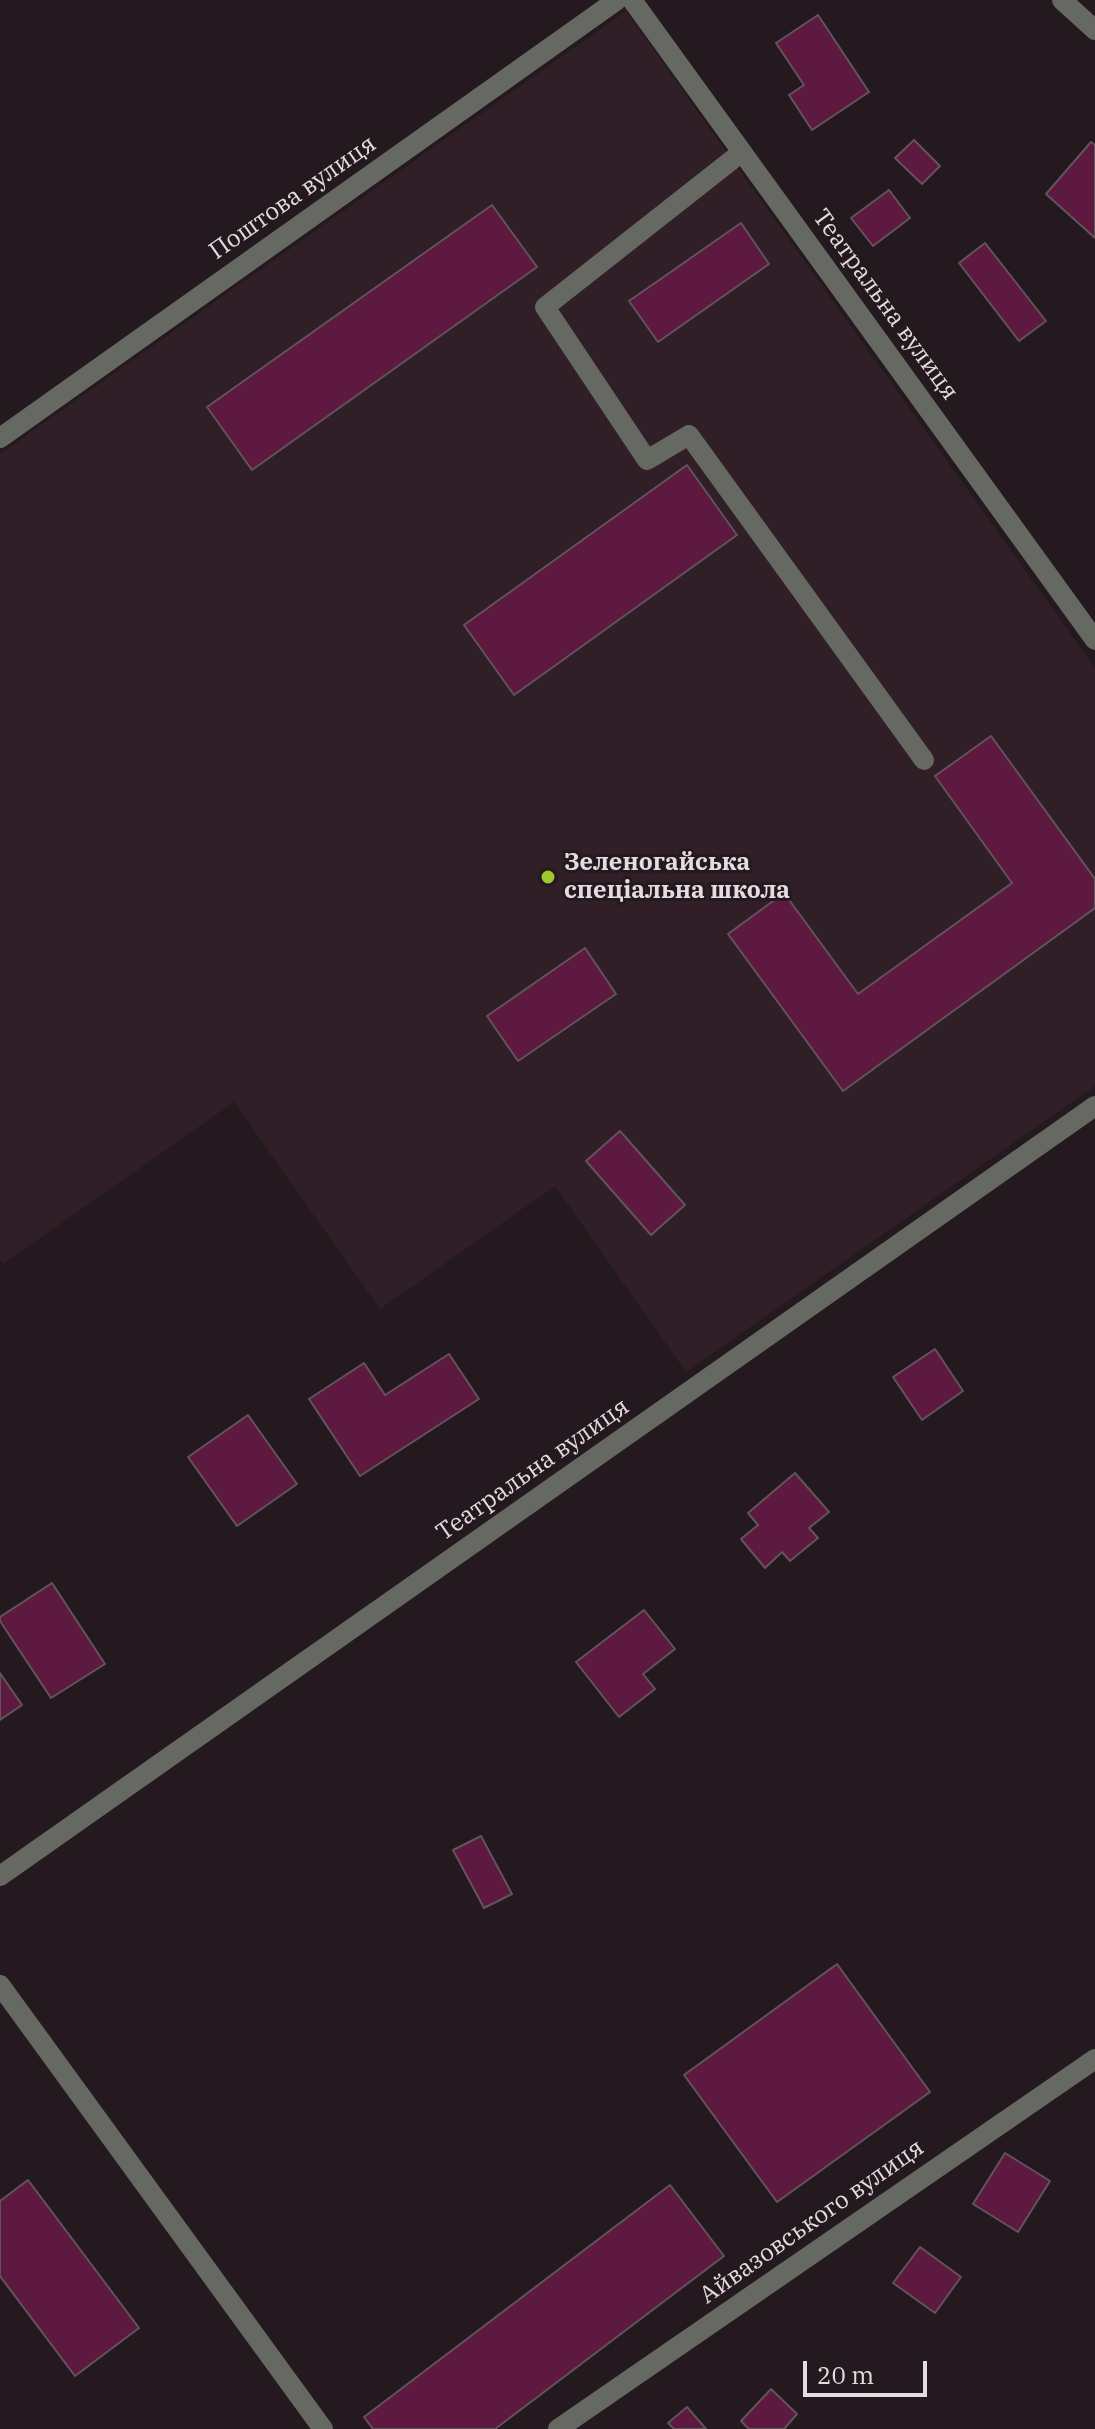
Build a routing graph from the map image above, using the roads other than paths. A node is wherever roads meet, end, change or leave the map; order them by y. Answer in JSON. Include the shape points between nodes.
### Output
{"nodes":[{"id":1,"x":617,"y":0,"type":"edge"},
{"id":2,"x":632,"y":0,"type":"edge"},
{"id":3,"x":1062,"y":0,"type":"edge"},
{"id":4,"x":1095,"y":30,"type":"edge"},
{"id":5,"x":742,"y":152,"type":"junction"},
{"id":6,"x":0,"y":438,"type":"edge"},
{"id":7,"x":1095,"y":640,"type":"edge"},
{"id":8,"x":924,"y":760,"type":"dead end"},
{"id":9,"x":1095,"y":1106,"type":"edge"},
{"id":10,"x":0,"y":1876,"type":"edge"},
{"id":11,"x":0,"y":1985,"type":"edge"},
{"id":12,"x":1095,"y":2059,"type":"edge"},
{"id":13,"x":323,"y":2429,"type":"edge"},
{"id":14,"x":558,"y":2429,"type":"edge"}],
"edges":[{"from":1,"to":6,"type":"street","name":"Поштова вулиця"},
{"from":2,"to":5,"type":"street","name":"Театральна вулиця"},
{"from":3,"to":4,"type":"street"},
{"from":5,"to":7,"type":"street","name":"Театральна вулиця"},
{"from":5,"to":8,"type":"street","via":[[545,307],[647,460],[689,435]]},
{"from":9,"to":10,"type":"street","name":"Театральна вулиця"},
{"from":11,"to":13,"type":"street"},
{"from":12,"to":14,"type":"street","name":"Айвазовського вулиця"}]}
